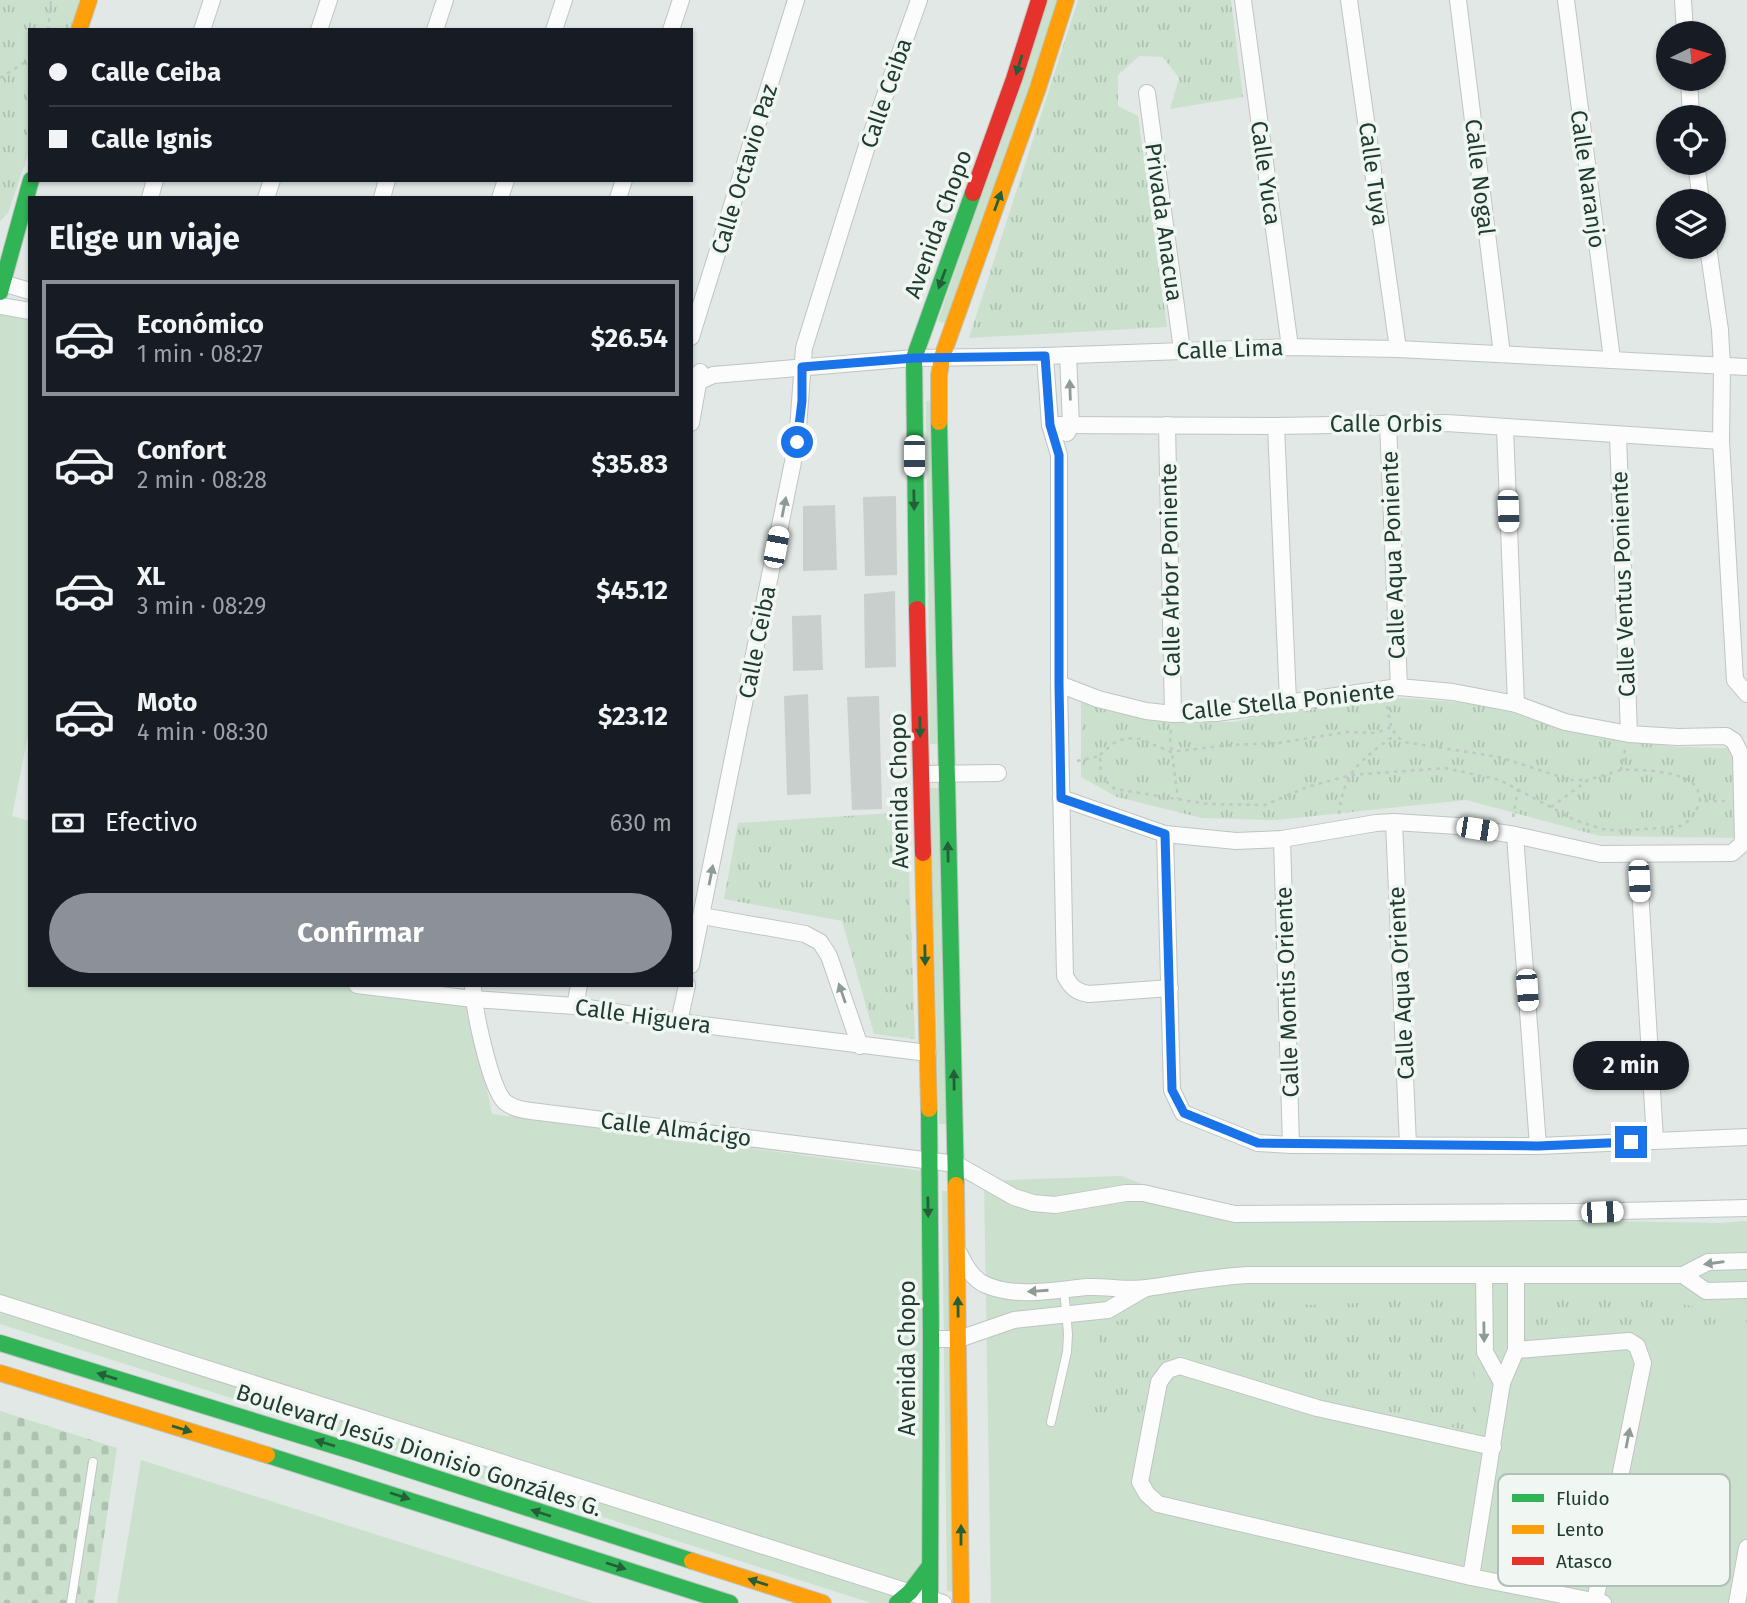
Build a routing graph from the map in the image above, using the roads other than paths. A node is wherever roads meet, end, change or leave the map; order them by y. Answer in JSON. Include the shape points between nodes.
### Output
{"nodes":[{"id":1,"x":89,"y":0,"type":"edge"},
{"id":2,"x":212,"y":0,"type":"edge"},
{"id":3,"x":329,"y":0,"type":"edge"},
{"id":4,"x":445,"y":0,"type":"edge"},
{"id":5,"x":564,"y":0,"type":"edge"},
{"id":6,"x":681,"y":0,"type":"edge"},
{"id":7,"x":796,"y":0,"type":"edge"},
{"id":8,"x":919,"y":0,"type":"edge"},
{"id":9,"x":1039,"y":0,"type":"edge"},
{"id":10,"x":1066,"y":0,"type":"edge"},
{"id":11,"x":1243,"y":0,"type":"edge"},
{"id":12,"x":1349,"y":0,"type":"edge"},
{"id":13,"x":1458,"y":0,"type":"edge"},
{"id":14,"x":1566,"y":0,"type":"edge"},
{"id":15,"x":1683,"y":0,"type":"edge"},
{"id":16,"x":1684,"y":21,"type":"edge"},
{"id":17,"x":80,"y":28,"type":"edge"},
{"id":18,"x":203,"y":28,"type":"edge"},
{"id":19,"x":320,"y":28,"type":"edge"},
{"id":20,"x":436,"y":28,"type":"edge"},
{"id":21,"x":555,"y":28,"type":"edge"},
{"id":22,"x":672,"y":28,"type":"edge"},
{"id":23,"x":1147,"y":93,"type":"dead end"},
{"id":24,"x":30,"y":182,"type":"edge"},
{"id":25,"x":6,"y":240,"type":"edge"},
{"id":26,"x":1710,"y":259,"type":"edge"},
{"id":27,"x":1,"y":288,"type":"edge"},
{"id":28,"x":28,"y":291,"type":"edge"},
{"id":29,"x":0,"y":306,"type":"edge"},
{"id":30,"x":28,"y":311,"type":"edge"},
{"id":31,"x":693,"y":331,"type":"edge"},
{"id":32,"x":1290,"y":346,"type":"junction"},
{"id":33,"x":1398,"y":349,"type":"junction"},
{"id":34,"x":1182,"y":350,"type":"junction"},
{"id":35,"x":1502,"y":354,"type":"junction"},
{"id":36,"x":1068,"y":355,"type":"junction"},
{"id":37,"x":1045,"y":356,"type":"junction"},
{"id":38,"x":942,"y":357,"type":"junction"},
{"id":39,"x":914,"y":358,"type":"junction"},
{"id":40,"x":1612,"y":359,"type":"junction"},
{"id":41,"x":802,"y":367,"type":"junction"},
{"id":42,"x":1723,"y":367,"type":"junction"},
{"id":43,"x":1747,"y":367,"type":"edge"},
{"id":44,"x":699,"y":375,"type":"edge"},
{"id":45,"x":693,"y":411,"type":"edge"},
{"id":46,"x":1388,"y":423,"type":"junction"},
{"id":47,"x":1050,"y":425,"type":"junction"},
{"id":48,"x":1071,"y":425,"type":"junction"},
{"id":49,"x":1167,"y":425,"type":"junction"},
{"id":50,"x":1276,"y":426,"type":"junction"},
{"id":51,"x":1505,"y":428,"type":"junction"},
{"id":52,"x":1618,"y":435,"type":"junction"},
{"id":53,"x":1721,"y":441,"type":"junction"},
{"id":54,"x":1059,"y":455,"type":"junction"},
{"id":55,"x":1059,"y":684,"type":"junction"},
{"id":56,"x":1392,"y":688,"type":"junction"},
{"id":57,"x":1747,"y":694,"type":"edge"},
{"id":58,"x":1287,"y":701,"type":"junction"},
{"id":59,"x":1516,"y":704,"type":"junction"},
{"id":60,"x":1173,"y":714,"type":"junction"},
{"id":61,"x":1629,"y":734,"type":"junction"},
{"id":62,"x":946,"y":773,"type":"junction"},
{"id":63,"x":998,"y":773,"type":"dead end"},
{"id":64,"x":921,"y":774,"type":"junction"},
{"id":65,"x":1061,"y":798,"type":"junction"},
{"id":66,"x":1394,"y":822,"type":"junction"},
{"id":67,"x":1165,"y":834,"type":"junction"},
{"id":68,"x":1515,"y":835,"type":"junction"},
{"id":69,"x":1282,"y":839,"type":"junction"},
{"id":70,"x":1638,"y":855,"type":"junction"},
{"id":71,"x":702,"y":916,"type":"junction"},
{"id":72,"x":693,"y":956,"type":"edge"},
{"id":73,"x":392,"y":987,"type":"edge"},
{"id":74,"x":579,"y":987,"type":"edge"},
{"id":75,"x":687,"y":987,"type":"edge"},
{"id":76,"x":1170,"y":988,"type":"junction"},
{"id":77,"x":473,"y":992,"type":"edge"},
{"id":78,"x":575,"y":1006,"type":"junction"},
{"id":79,"x":678,"y":1022,"type":"junction"},
{"id":80,"x":860,"y":1046,"type":"junction"},
{"id":81,"x":928,"y":1053,"type":"junction"},
{"id":82,"x":1747,"y":1137,"type":"edge"},
{"id":83,"x":1655,"y":1140,"type":"junction"},
{"id":84,"x":1291,"y":1145,"type":"junction"},
{"id":85,"x":1408,"y":1145,"type":"junction"},
{"id":86,"x":1538,"y":1146,"type":"junction"},
{"id":87,"x":928,"y":1160,"type":"junction"},
{"id":88,"x":956,"y":1164,"type":"junction"},
{"id":89,"x":1747,"y":1208,"type":"edge"},
{"id":90,"x":957,"y":1250,"type":"junction"},
{"id":91,"x":1747,"y":1261,"type":"edge"},
{"id":92,"x":1683,"y":1275,"type":"junction"},
{"id":93,"x":1484,"y":1276,"type":"junction"},
{"id":94,"x":1516,"y":1276,"type":"junction"},
{"id":95,"x":1064,"y":1289,"type":"junction"},
{"id":96,"x":1144,"y":1289,"type":"junction"},
{"id":97,"x":1747,"y":1290,"type":"edge"},
{"id":98,"x":0,"y":1303,"type":"edge"},
{"id":99,"x":1066,"y":1314,"type":"junction"},
{"id":100,"x":931,"y":1339,"type":"junction"},
{"id":101,"x":959,"y":1339,"type":"junction"},
{"id":102,"x":0,"y":1343,"type":"edge"},
{"id":103,"x":1516,"y":1350,"type":"junction"},
{"id":104,"x":0,"y":1373,"type":"edge"},
{"id":105,"x":1502,"y":1383,"type":"junction"},
{"id":106,"x":1051,"y":1422,"type":"dead end"},
{"id":107,"x":1493,"y":1447,"type":"junction"},
{"id":108,"x":93,"y":1462,"type":"dead end"},
{"id":109,"x":1623,"y":1474,"type":"edge"},
{"id":110,"x":1747,"y":1548,"type":"edge"},
{"id":111,"x":929,"y":1567,"type":"junction"},
{"id":112,"x":1471,"y":1577,"type":"junction"},
{"id":113,"x":1498,"y":1582,"type":"edge"},
{"id":114,"x":1517,"y":1586,"type":"edge"},
{"id":115,"x":910,"y":1592,"type":"junction"},
{"id":116,"x":934,"y":1602,"type":"edge"},
{"id":117,"x":1600,"y":1602,"type":"edge"},
{"id":118,"x":71,"y":1603,"type":"edge"},
{"id":119,"x":730,"y":1603,"type":"edge"},
{"id":120,"x":823,"y":1603,"type":"edge"},
{"id":121,"x":897,"y":1603,"type":"edge"},
{"id":122,"x":961,"y":1603,"type":"edge"},
{"id":123,"x":1737,"y":1603,"type":"edge"}],
"edges":[{"from":1,"to":17,"type":"street"},
{"from":2,"to":18,"type":"street"},
{"from":3,"to":19,"type":"street"},
{"from":4,"to":20,"type":"street"},
{"from":5,"to":21,"type":"street"},
{"from":6,"to":22,"type":"street"},
{"from":7,"to":31,"type":"street","name":"Calle Octavio Paz"},
{"from":8,"to":41,"type":"street","name":"Calle Ceiba","via":[[866,149],[806,340]]},
{"from":9,"to":39,"type":"street","name":"Avenida Chopo","one_way":true},
{"from":38,"to":10,"type":"street","name":"Avenida Chopo","one_way":true},
{"from":11,"to":32,"type":"street","name":"Calle Yuca"},
{"from":12,"to":33,"type":"street","name":"Calle Tuya"},
{"from":13,"to":35,"type":"street","name":"Calle Nogal"},
{"from":14,"to":40,"type":"street","name":"Calle Naranjo"},
{"from":15,"to":16,"type":"street"},
{"from":23,"to":34,"type":"street","name":"Privada Anacua"},
{"from":24,"to":25,"type":"street"},
{"from":25,"to":27,"type":"street"},
{"from":26,"to":42,"type":"street"},
{"from":27,"to":28,"type":"street"},
{"from":29,"to":30,"type":"street"},
{"from":32,"to":33,"type":"street","name":"Calle Lima"},
{"from":32,"to":34,"type":"street","name":"Calle Lima"},
{"from":33,"to":35,"type":"street","name":"Calle Lima"},
{"from":34,"to":36,"type":"street","name":"Calle Lima"},
{"from":35,"to":40,"type":"street","name":"Calle Lima"},
{"from":36,"to":37,"type":"street","name":"Calle Lima"},
{"from":48,"to":36,"type":"street","one_way":true},
{"from":37,"to":38,"type":"street","name":"Calle Lima"},
{"from":37,"to":47,"type":"street"},
{"from":38,"to":39,"type":"street","name":"Calle Lima"},
{"from":38,"to":62,"type":"street","name":"Avenida Chopo"},
{"from":39,"to":41,"type":"street","name":"Calle Lima"},
{"from":39,"to":64,"type":"street","name":"Avenida Chopo","one_way":true},
{"from":40,"to":42,"type":"street","name":"Calle Lima"},
{"from":41,"to":44,"type":"street","name":"Calle Lima"},
{"from":71,"to":41,"type":"street","name":"Calle Ceiba","one_way":true,"via":[[797,442]]},
{"from":42,"to":43,"type":"street","name":"Calle Lima"},
{"from":42,"to":53,"type":"street"},
{"from":44,"to":45,"type":"street"},
{"from":46,"to":50,"type":"street","name":"Calle Orbis"},
{"from":46,"to":51,"type":"street","name":"Calle Orbis"},
{"from":46,"to":56,"type":"street","name":"Calle Aqua Poniente"},
{"from":47,"to":48,"type":"street","name":"Calle Orbis"},
{"from":47,"to":54,"type":"street"},
{"from":48,"to":49,"type":"street","name":"Calle Orbis"},
{"from":48,"to":54,"type":"street"},
{"from":49,"to":50,"type":"street","name":"Calle Orbis"},
{"from":49,"to":60,"type":"street","name":"Calle Arbor Poniente"},
{"from":50,"to":58,"type":"street"},
{"from":51,"to":52,"type":"street","name":"Calle Orbis"},
{"from":51,"to":59,"type":"street"},
{"from":52,"to":53,"type":"street","name":"Calle Orbis"},
{"from":52,"to":61,"type":"street","name":"Calle Ventus Poniente"},
{"from":53,"to":57,"type":"street","via":[[1735,680]]},
{"from":54,"to":55,"type":"street"},
{"from":55,"to":60,"type":"street","name":"Calle Stella Poniente","via":[[1098,699]]},
{"from":55,"to":65,"type":"street"},
{"from":56,"to":58,"type":"street","name":"Calle Stella Poniente"},
{"from":56,"to":59,"type":"street","name":"Calle Stella Poniente","via":[[1453,692]]},
{"from":58,"to":60,"type":"street","name":"Calle Stella Poniente","via":[[1216,713]]},
{"from":59,"to":61,"type":"street","name":"Calle Stella Poniente","via":[[1565,722]]},
{"from":61,"to":70,"type":"street","name":"Calle Stella Poniente","via":[[1726,736],[1741,755],[1741,845],[1732,853]]},
{"from":62,"to":63,"type":"street"},
{"from":62,"to":64,"type":"street"},
{"from":88,"to":62,"type":"street","name":"Avenida Chopo","one_way":true},
{"from":64,"to":81,"type":"street","name":"Avenida Chopo","one_way":true},
{"from":65,"to":67,"type":"street"},
{"from":65,"to":76,"type":"street","via":[[1065,976],[1070,985],[1089,994]]},
{"from":66,"to":68,"type":"street"},
{"from":66,"to":69,"type":"street"},
{"from":66,"to":85,"type":"street","name":"Calle Aqua Oriente"},
{"from":67,"to":69,"type":"street","via":[[1236,841]]},
{"from":67,"to":76,"type":"street"},
{"from":68,"to":70,"type":"street","via":[[1601,854]]},
{"from":68,"to":86,"type":"street"},
{"from":69,"to":84,"type":"street","name":"Calle Montis Oriente"},
{"from":70,"to":83,"type":"street"},
{"from":71,"to":72,"type":"street","name":"Calle Ceiba"},
{"from":80,"to":71,"type":"street","one_way":true,"via":[[820,942],[805,934]]},
{"from":73,"to":77,"type":"street","name":"Calle Higuera"},
{"from":74,"to":78,"type":"street"},
{"from":75,"to":79,"type":"street"},
{"from":76,"to":84,"type":"street","via":[[1172,1090],[1184,1113],[1258,1143]]},
{"from":77,"to":78,"type":"street","name":"Calle Higuera"},
{"from":77,"to":87,"type":"street","name":"Calle Almácigo","via":[[498,1091],[504,1101],[520,1109]]},
{"from":78,"to":79,"type":"street","name":"Calle Higuera"},
{"from":79,"to":80,"type":"street","name":"Calle Higuera"},
{"from":80,"to":81,"type":"street","name":"Calle Higuera"},
{"from":81,"to":87,"type":"street","name":"Avenida Chopo"},
{"from":82,"to":83,"type":"street"},
{"from":83,"to":86,"type":"street"},
{"from":84,"to":85,"type":"street"},
{"from":85,"to":86,"type":"street"},
{"from":87,"to":88,"type":"street","name":"Calle Almácigo"},
{"from":87,"to":100,"type":"street","name":"Avenida Chopo","one_way":true},
{"from":88,"to":89,"type":"street","via":[[1014,1197],[1055,1205],[1143,1193],[1200,1208],[1248,1214]]},
{"from":88,"to":90,"type":"street","name":"Avenida Chopo"},
{"from":95,"to":90,"type":"street","one_way":true,"via":[[1026,1292],[983,1284]]},
{"from":101,"to":90,"type":"street","name":"Avenida Chopo","one_way":true},
{"from":91,"to":92,"type":"street","one_way":true,"via":[[1708,1262]]},
{"from":92,"to":94,"type":"street"},
{"from":92,"to":97,"type":"street","via":[[1706,1291]]},
{"from":93,"to":94,"type":"street"},
{"from":93,"to":96,"type":"street","via":[[1248,1275]]},
{"from":93,"to":105,"type":"street","one_way":true,"via":[[1485,1352]]},
{"from":94,"to":103,"type":"street"},
{"from":95,"to":96,"type":"street"},
{"from":95,"to":99,"type":"lane"},
{"from":96,"to":99,"type":"street","via":[[1108,1310]]},
{"from":98,"to":115,"type":"street"},
{"from":99,"to":101,"type":"street","via":[[1014,1320]]},
{"from":99,"to":106,"type":"lane","via":[[1067,1352]]},
{"from":100,"to":101,"type":"street"},
{"from":100,"to":111,"type":"street","name":"Avenida Chopo"},
{"from":122,"to":101,"type":"street","name":"Avenida Chopo","one_way":true},
{"from":120,"to":102,"type":"street","name":"Boulevard Jesús Dionisio Gonzáles G.","one_way":true},
{"from":103,"to":105,"type":"street"},
{"from":109,"to":103,"type":"street","one_way":true,"via":[[1643,1363],[1637,1346],[1629,1341]]},
{"from":104,"to":119,"type":"street","one_way":true},
{"from":105,"to":107,"type":"street"},
{"from":107,"to":112,"type":"street"},
{"from":107,"to":112,"type":"street","via":[[1317,1408],[1180,1366],[1168,1370],[1160,1382],[1140,1482],[1158,1503]]},
{"from":108,"to":118,"type":"lane"},
{"from":110,"to":123,"type":"street"},
{"from":111,"to":115,"type":"street"},
{"from":111,"to":116,"type":"street","name":"Avenida Chopo"},
{"from":112,"to":113,"type":"street"},
{"from":114,"to":117,"type":"street"},
{"from":115,"to":116,"type":"street"},
{"from":115,"to":121,"type":"street"}]}
